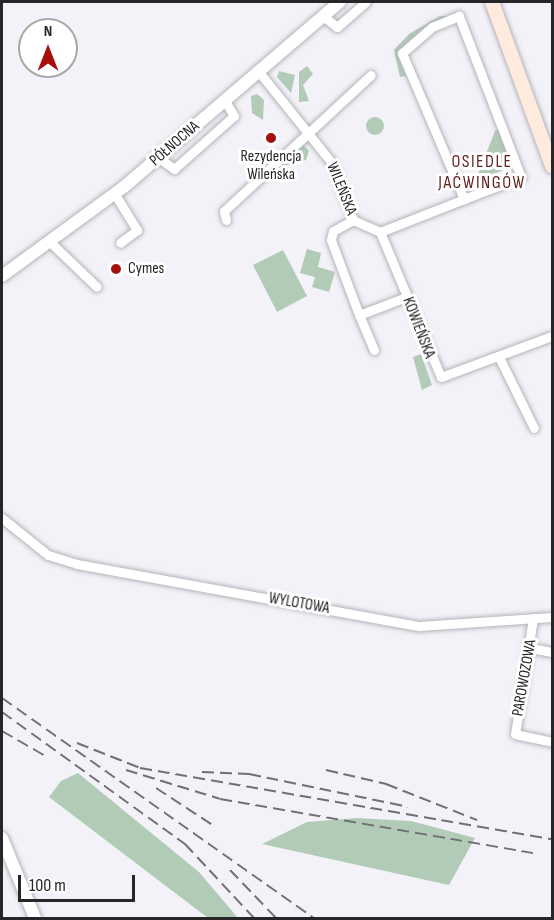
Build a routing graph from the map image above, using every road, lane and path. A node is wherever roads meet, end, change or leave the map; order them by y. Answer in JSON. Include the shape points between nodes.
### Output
{"nodes":[{"id":1,"x":366,"y":2,"type":"edge"},
{"id":2,"x":492,"y":2,"type":"edge"},
{"id":3,"x":334,"y":3,"type":"edge"},
{"id":4,"x":323,"y":16,"type":"junction"},
{"id":5,"x":259,"y":72,"type":"junction"},
{"id":6,"x":371,"y":75,"type":"dead end"},
{"id":7,"x":225,"y":101,"type":"junction"},
{"id":8,"x":312,"y":134,"type":"junction"},
{"id":9,"x":159,"y":158,"type":"junction"},
{"id":10,"x":552,"y":166,"type":"edge"},
{"id":11,"x":114,"y":193,"type":"junction"},
{"id":12,"x":464,"y":199,"type":"junction"},
{"id":13,"x":226,"y":220,"type":"dead end"},
{"id":14,"x":353,"y":220,"type":"junction"},
{"id":15,"x":380,"y":232,"type":"junction"},
{"id":16,"x":49,"y":241,"type":"junction"},
{"id":17,"x":120,"y":243,"type":"dead end"},
{"id":18,"x":2,"y":276,"type":"edge"},
{"id":19,"x":97,"y":287,"type":"dead end"},
{"id":20,"x":406,"y":297,"type":"junction"},
{"id":21,"x":360,"y":315,"type":"junction"},
{"id":22,"x":552,"y":336,"type":"edge"},
{"id":23,"x":374,"y":350,"type":"dead end"},
{"id":24,"x":499,"y":357,"type":"junction"},
{"id":25,"x":534,"y":428,"type":"dead end"},
{"id":26,"x":2,"y":518,"type":"edge"},
{"id":27,"x":552,"y":617,"type":"edge"},
{"id":28,"x":533,"y":618,"type":"junction"},
{"id":29,"x":531,"y":648,"type":"junction"},
{"id":30,"x":552,"y":652,"type":"edge"},
{"id":31,"x":552,"y":742,"type":"edge"},
{"id":32,"x":2,"y":838,"type":"edge"},
{"id":33,"x":35,"y":918,"type":"edge"}],
"edges":[{"from":1,"to":4,"type":"street","via":[[338,27]]},
{"from":2,"to":10,"type":"main road"},
{"from":3,"to":4,"type":"street","name":"PÓŁNOCNA"},
{"from":4,"to":5,"type":"street","name":"PÓŁNOCNA"},
{"from":5,"to":7,"type":"street","name":"PÓŁNOCNA"},
{"from":5,"to":8,"type":"street","name":"WILEŃSKA"},
{"from":6,"to":8,"type":"street"},
{"from":7,"to":9,"type":"street","name":"PÓŁNOCNA"},
{"from":7,"to":9,"type":"street","via":[[234,116],[174,169]]},
{"from":8,"to":13,"type":"street","via":[[224,211]]},
{"from":8,"to":14,"type":"street","name":"WILEŃSKA","via":[[332,163]]},
{"from":9,"to":11,"type":"street","name":"PÓŁNOCNA"},
{"from":11,"to":16,"type":"street","name":"PÓŁNOCNA"},
{"from":11,"to":17,"type":"street","via":[[137,230]]},
{"from":12,"to":12,"type":"street","via":[[521,177],[459,16],[432,27],[402,53]]},
{"from":12,"to":15,"type":"street"},
{"from":14,"to":15,"type":"street","name":"WILEŃSKA"},
{"from":14,"to":21,"type":"street","via":[[333,231],[331,240]]},
{"from":15,"to":20,"type":"street","name":"KOWIEŃSKA"},
{"from":16,"to":18,"type":"street","name":"PÓŁNOCNA"},
{"from":16,"to":19,"type":"street"},
{"from":20,"to":21,"type":"street"},
{"from":20,"to":24,"type":"street","name":"KOWIEŃSKA","via":[[441,377]]},
{"from":21,"to":23,"type":"street"},
{"from":22,"to":24,"type":"street","name":"KOWIEŃSKA"},
{"from":24,"to":25,"type":"street"},
{"from":26,"to":28,"type":"street","name":"WYLOTOWA","via":[[48,555],[419,626]]},
{"from":27,"to":28,"type":"street","name":"WYLOTOWA"},
{"from":28,"to":29,"type":"street","name":"PAROWOZOWA"},
{"from":29,"to":30,"type":"street"},
{"from":29,"to":31,"type":"street","name":"PAROWOZOWA","via":[[515,735]]},
{"from":32,"to":33,"type":"street"}]}
